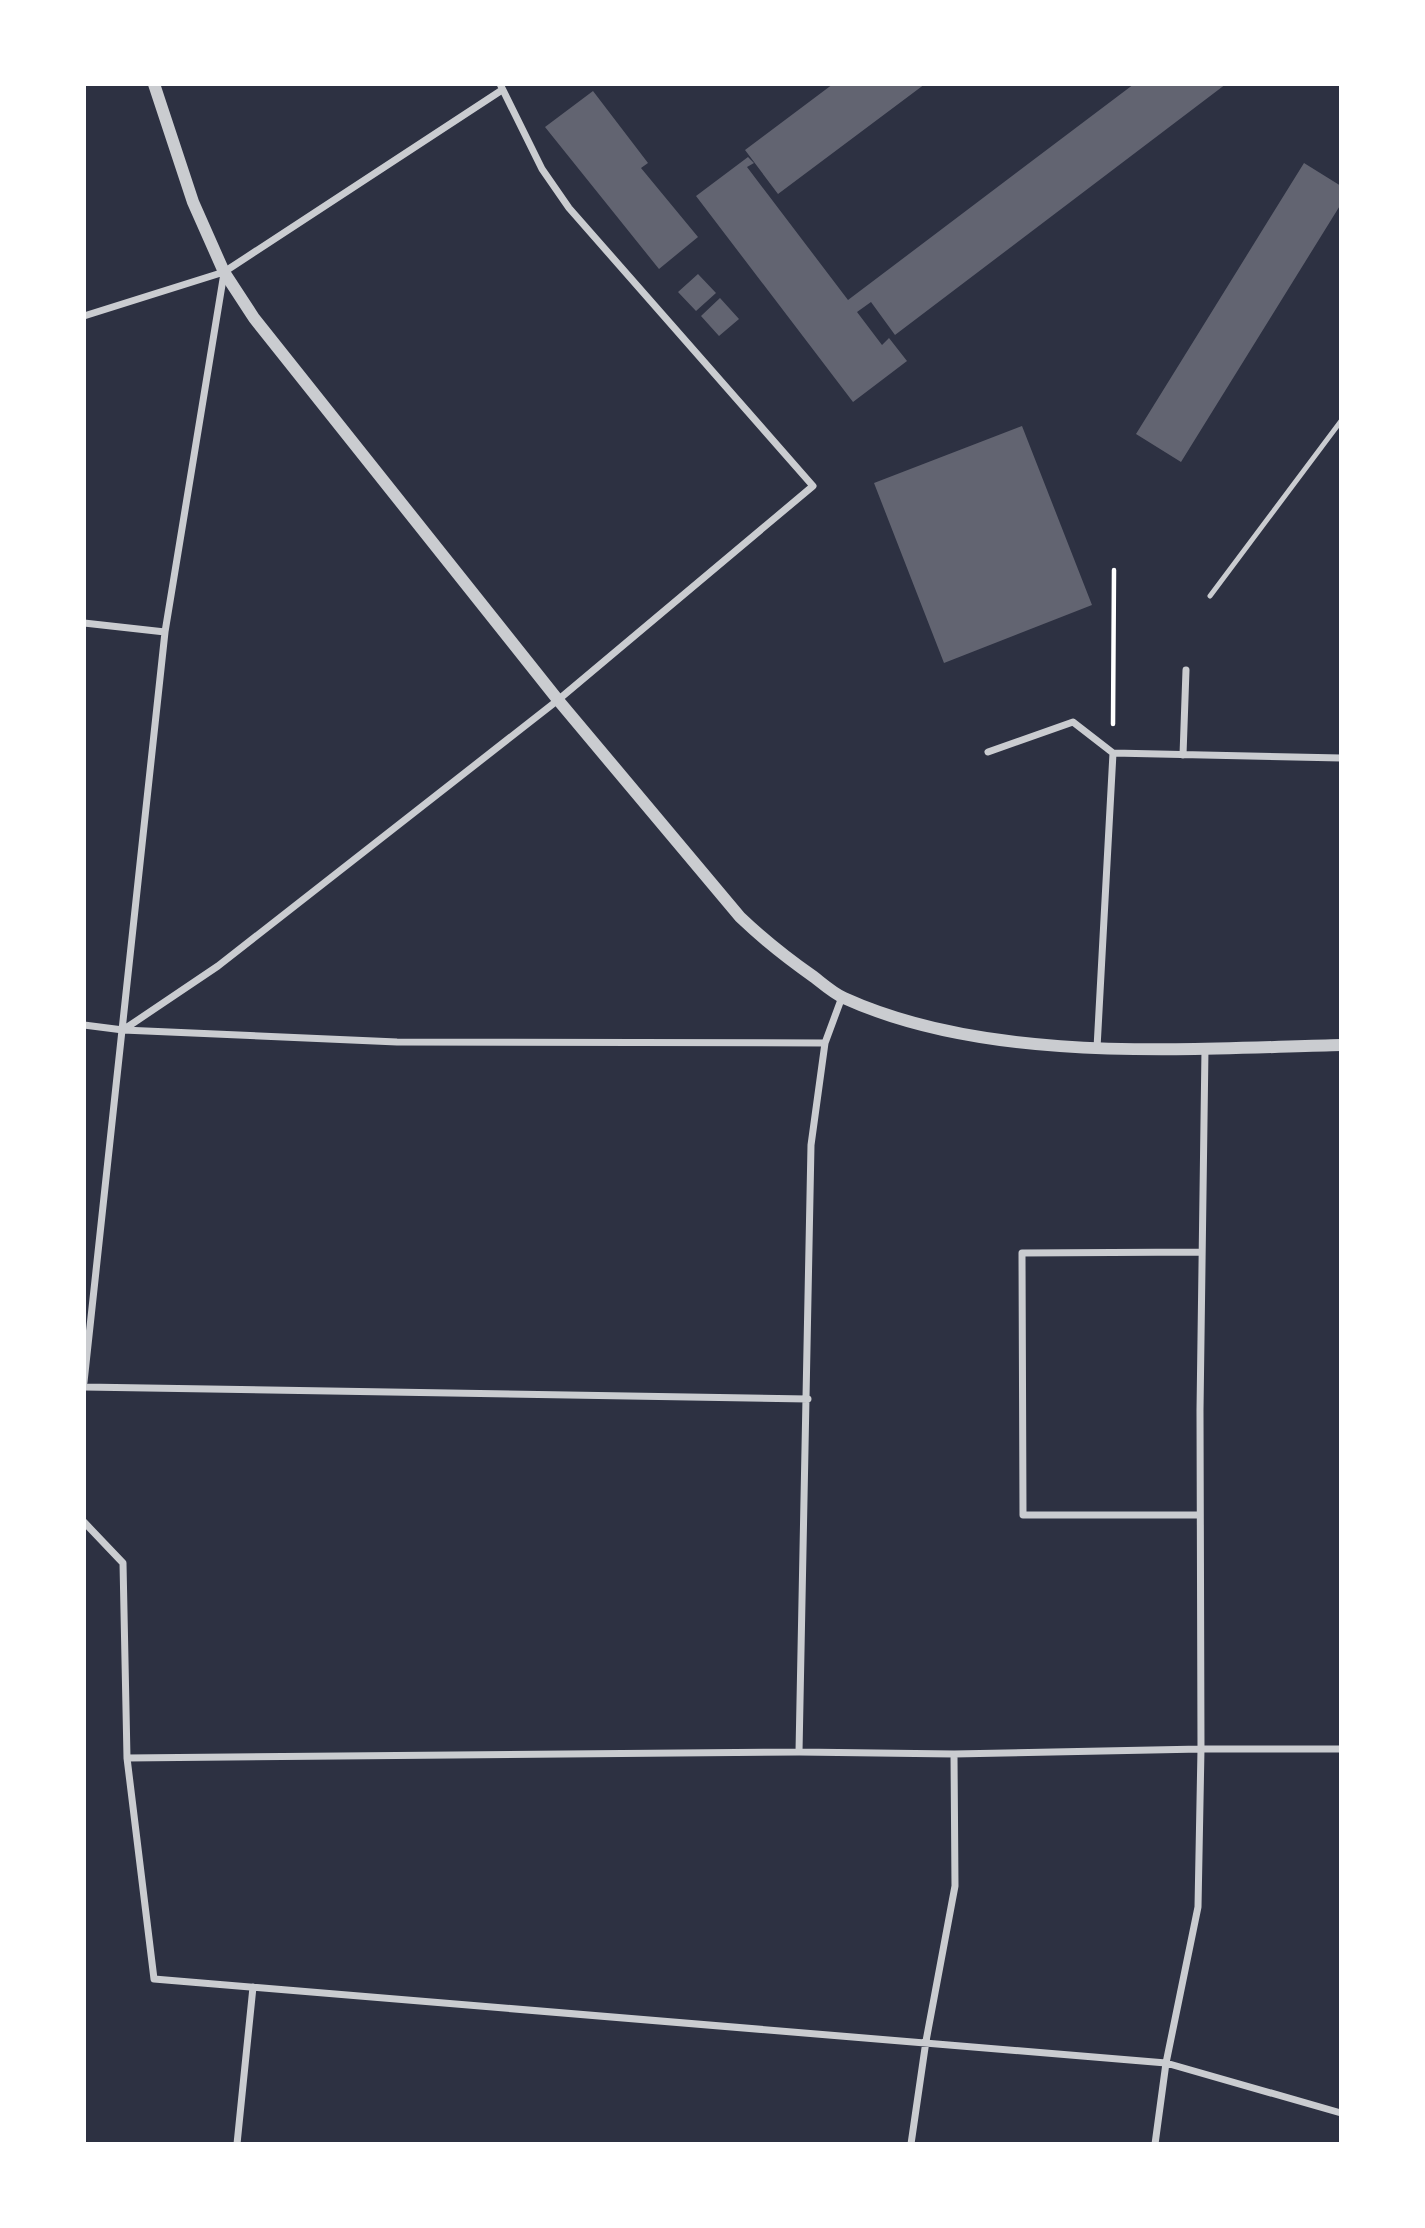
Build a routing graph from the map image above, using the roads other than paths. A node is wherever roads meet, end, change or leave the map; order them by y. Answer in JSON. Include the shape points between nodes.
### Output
{"nodes":[{"id":1,"x":154,"y":84,"type":"edge"},
{"id":2,"x":501,"y":87,"type":"edge"},
{"id":3,"x":224,"y":272,"type":"junction"},
{"id":4,"x":84,"y":316,"type":"edge"},
{"id":5,"x":1341,"y":421,"type":"edge"},
{"id":6,"x":1210,"y":596,"type":"dead end"},
{"id":7,"x":84,"y":623,"type":"edge"},
{"id":8,"x":165,"y":632,"type":"junction"},
{"id":9,"x":1186,"y":670,"type":"dead end"},
{"id":10,"x":558,"y":700,"type":"junction"},
{"id":11,"x":988,"y":752,"type":"dead end"},
{"id":12,"x":1114,"y":753,"type":"junction"},
{"id":13,"x":1183,"y":755,"type":"junction"},
{"id":14,"x":1341,"y":758,"type":"edge"},
{"id":15,"x":842,"y":997,"type":"junction"},
{"id":16,"x":84,"y":1026,"type":"edge"},
{"id":17,"x":123,"y":1030,"type":"junction"},
{"id":18,"x":825,"y":1043,"type":"junction"},
{"id":19,"x":1341,"y":1045,"type":"edge"},
{"id":20,"x":1097,"y":1048,"type":"junction"},
{"id":21,"x":1205,"y":1049,"type":"junction"},
{"id":22,"x":1202,"y":1252,"type":"junction"},
{"id":23,"x":84,"y":1385,"type":"edge"},
{"id":24,"x":807,"y":1399,"type":"junction"},
{"id":25,"x":1199,"y":1515,"type":"junction"},
{"id":26,"x":84,"y":1522,"type":"edge"},
{"id":27,"x":1201,"y":1749,"type":"junction"},
{"id":28,"x":1341,"y":1749,"type":"edge"},
{"id":29,"x":799,"y":1752,"type":"junction"},
{"id":30,"x":954,"y":1754,"type":"junction"},
{"id":31,"x":127,"y":1758,"type":"junction"},
{"id":32,"x":254,"y":1987,"type":"junction"},
{"id":33,"x":926,"y":2041,"type":"junction"},
{"id":34,"x":1166,"y":2063,"type":"junction"},
{"id":35,"x":1341,"y":2113,"type":"edge"},
{"id":36,"x":237,"y":2144,"type":"edge"},
{"id":37,"x":911,"y":2144,"type":"edge"},
{"id":38,"x":1155,"y":2144,"type":"edge"}],
"edges":[{"from":1,"to":3,"type":"street","via":[[193,202]]},
{"from":2,"to":3,"type":"street"},
{"from":2,"to":10,"type":"street","via":[[542,169],[569,208],[813,486]]},
{"from":3,"to":4,"type":"street"},
{"from":3,"to":8,"type":"street"},
{"from":3,"to":10,"type":"street","via":[[254,318]]},
{"from":5,"to":6,"type":"lane"},
{"from":7,"to":8,"type":"street"},
{"from":8,"to":17,"type":"street"},
{"from":9,"to":13,"type":"street"},
{"from":10,"to":15,"type":"street","via":[[740,917],[772,947]]},
{"from":10,"to":17,"type":"street","via":[[218,966]]},
{"from":11,"to":12,"type":"street","via":[[1073,722]]},
{"from":12,"to":13,"type":"street"},
{"from":12,"to":20,"type":"street"},
{"from":13,"to":14,"type":"street"},
{"from":15,"to":18,"type":"street"},
{"from":15,"to":20,"type":"street","via":[[909,1023],[1001,1040]]},
{"from":16,"to":17,"type":"street"},
{"from":17,"to":18,"type":"street","via":[[397,1042]]},
{"from":17,"to":23,"type":"street"},
{"from":18,"to":24,"type":"street","via":[[811,1145]]},
{"from":19,"to":21,"type":"street"},
{"from":20,"to":21,"type":"street"},
{"from":21,"to":22,"type":"street"},
{"from":22,"to":25,"type":"street"},
{"from":22,"to":25,"type":"street","via":[[1022,1253],[1023,1514]]},
{"from":23,"to":24,"type":"street"},
{"from":24,"to":29,"type":"street"},
{"from":25,"to":27,"type":"street"},
{"from":26,"to":31,"type":"street","via":[[123,1563]]},
{"from":27,"to":28,"type":"street"},
{"from":27,"to":30,"type":"street"},
{"from":27,"to":34,"type":"street","via":[[1198,1907]]},
{"from":29,"to":30,"type":"street"},
{"from":29,"to":31,"type":"street"},
{"from":30,"to":33,"type":"street","via":[[955,1886]]},
{"from":31,"to":32,"type":"street","via":[[154,1979]]},
{"from":32,"to":33,"type":"street"},
{"from":32,"to":36,"type":"street"},
{"from":33,"to":34,"type":"street"},
{"from":33,"to":37,"type":"street"},
{"from":34,"to":35,"type":"street"},
{"from":34,"to":38,"type":"street"}]}
